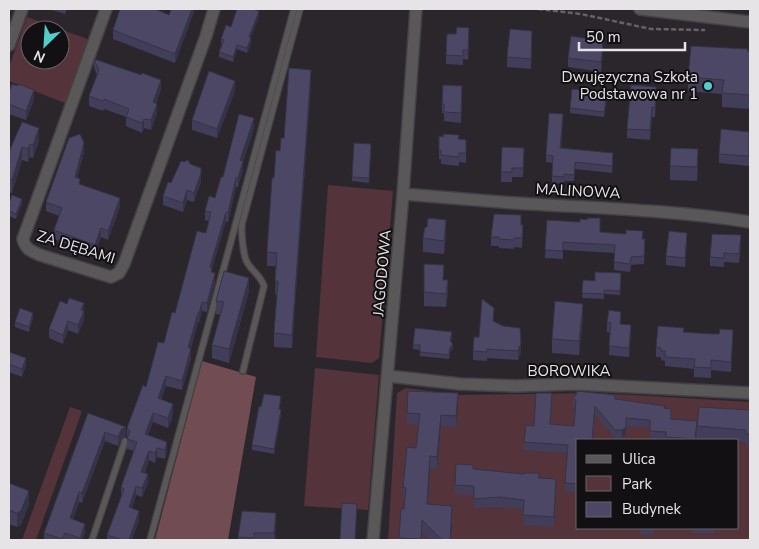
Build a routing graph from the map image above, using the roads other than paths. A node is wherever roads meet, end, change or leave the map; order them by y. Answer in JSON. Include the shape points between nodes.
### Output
{"nodes":[{"id":1,"x":22,"y":9,"type":"edge"},
{"id":2,"x":106,"y":9,"type":"edge"},
{"id":3,"x":214,"y":9,"type":"edge"},
{"id":4,"x":294,"y":9,"type":"edge"},
{"id":5,"x":300,"y":9,"type":"edge"},
{"id":6,"x":416,"y":9,"type":"edge"},
{"id":7,"x":640,"y":9,"type":"edge"},
{"id":8,"x":750,"y":22,"type":"edge"},
{"id":9,"x":9,"y":45,"type":"edge"},
{"id":10,"x":403,"y":194,"type":"junction"},
{"id":11,"x":750,"y":222,"type":"edge"},
{"id":12,"x":243,"y":371,"type":"dead end"},
{"id":13,"x":388,"y":376,"type":"junction"},
{"id":14,"x":750,"y":393,"type":"edge"},
{"id":15,"x":125,"y":441,"type":"edge"},
{"id":16,"x":92,"y":540,"type":"edge"},
{"id":17,"x":150,"y":540,"type":"edge"},
{"id":18,"x":373,"y":540,"type":"edge"}],
"edges":[{"from":1,"to":9,"type":"street"},
{"from":2,"to":3,"type":"street","name":"ZA DĘBAMI","via":[[23,239],[29,250],[40,255],[111,277],[120,273],[124,264]]},
{"from":4,"to":17,"type":"lane"},
{"from":5,"to":12,"type":"lane","via":[[242,224],[246,260],[262,278],[264,286]]},
{"from":6,"to":10,"type":"street","name":"JAGODOWA"},
{"from":7,"to":8,"type":"street"},
{"from":10,"to":11,"type":"street","name":"MALINOWA","via":[[634,209]]},
{"from":10,"to":13,"type":"street","name":"JAGODOWA"},
{"from":13,"to":14,"type":"street","name":"BOROWIKA","via":[[460,384],[576,384]]},
{"from":13,"to":18,"type":"street","name":"JAGODOWA"},
{"from":15,"to":16,"type":"lane"}]}
